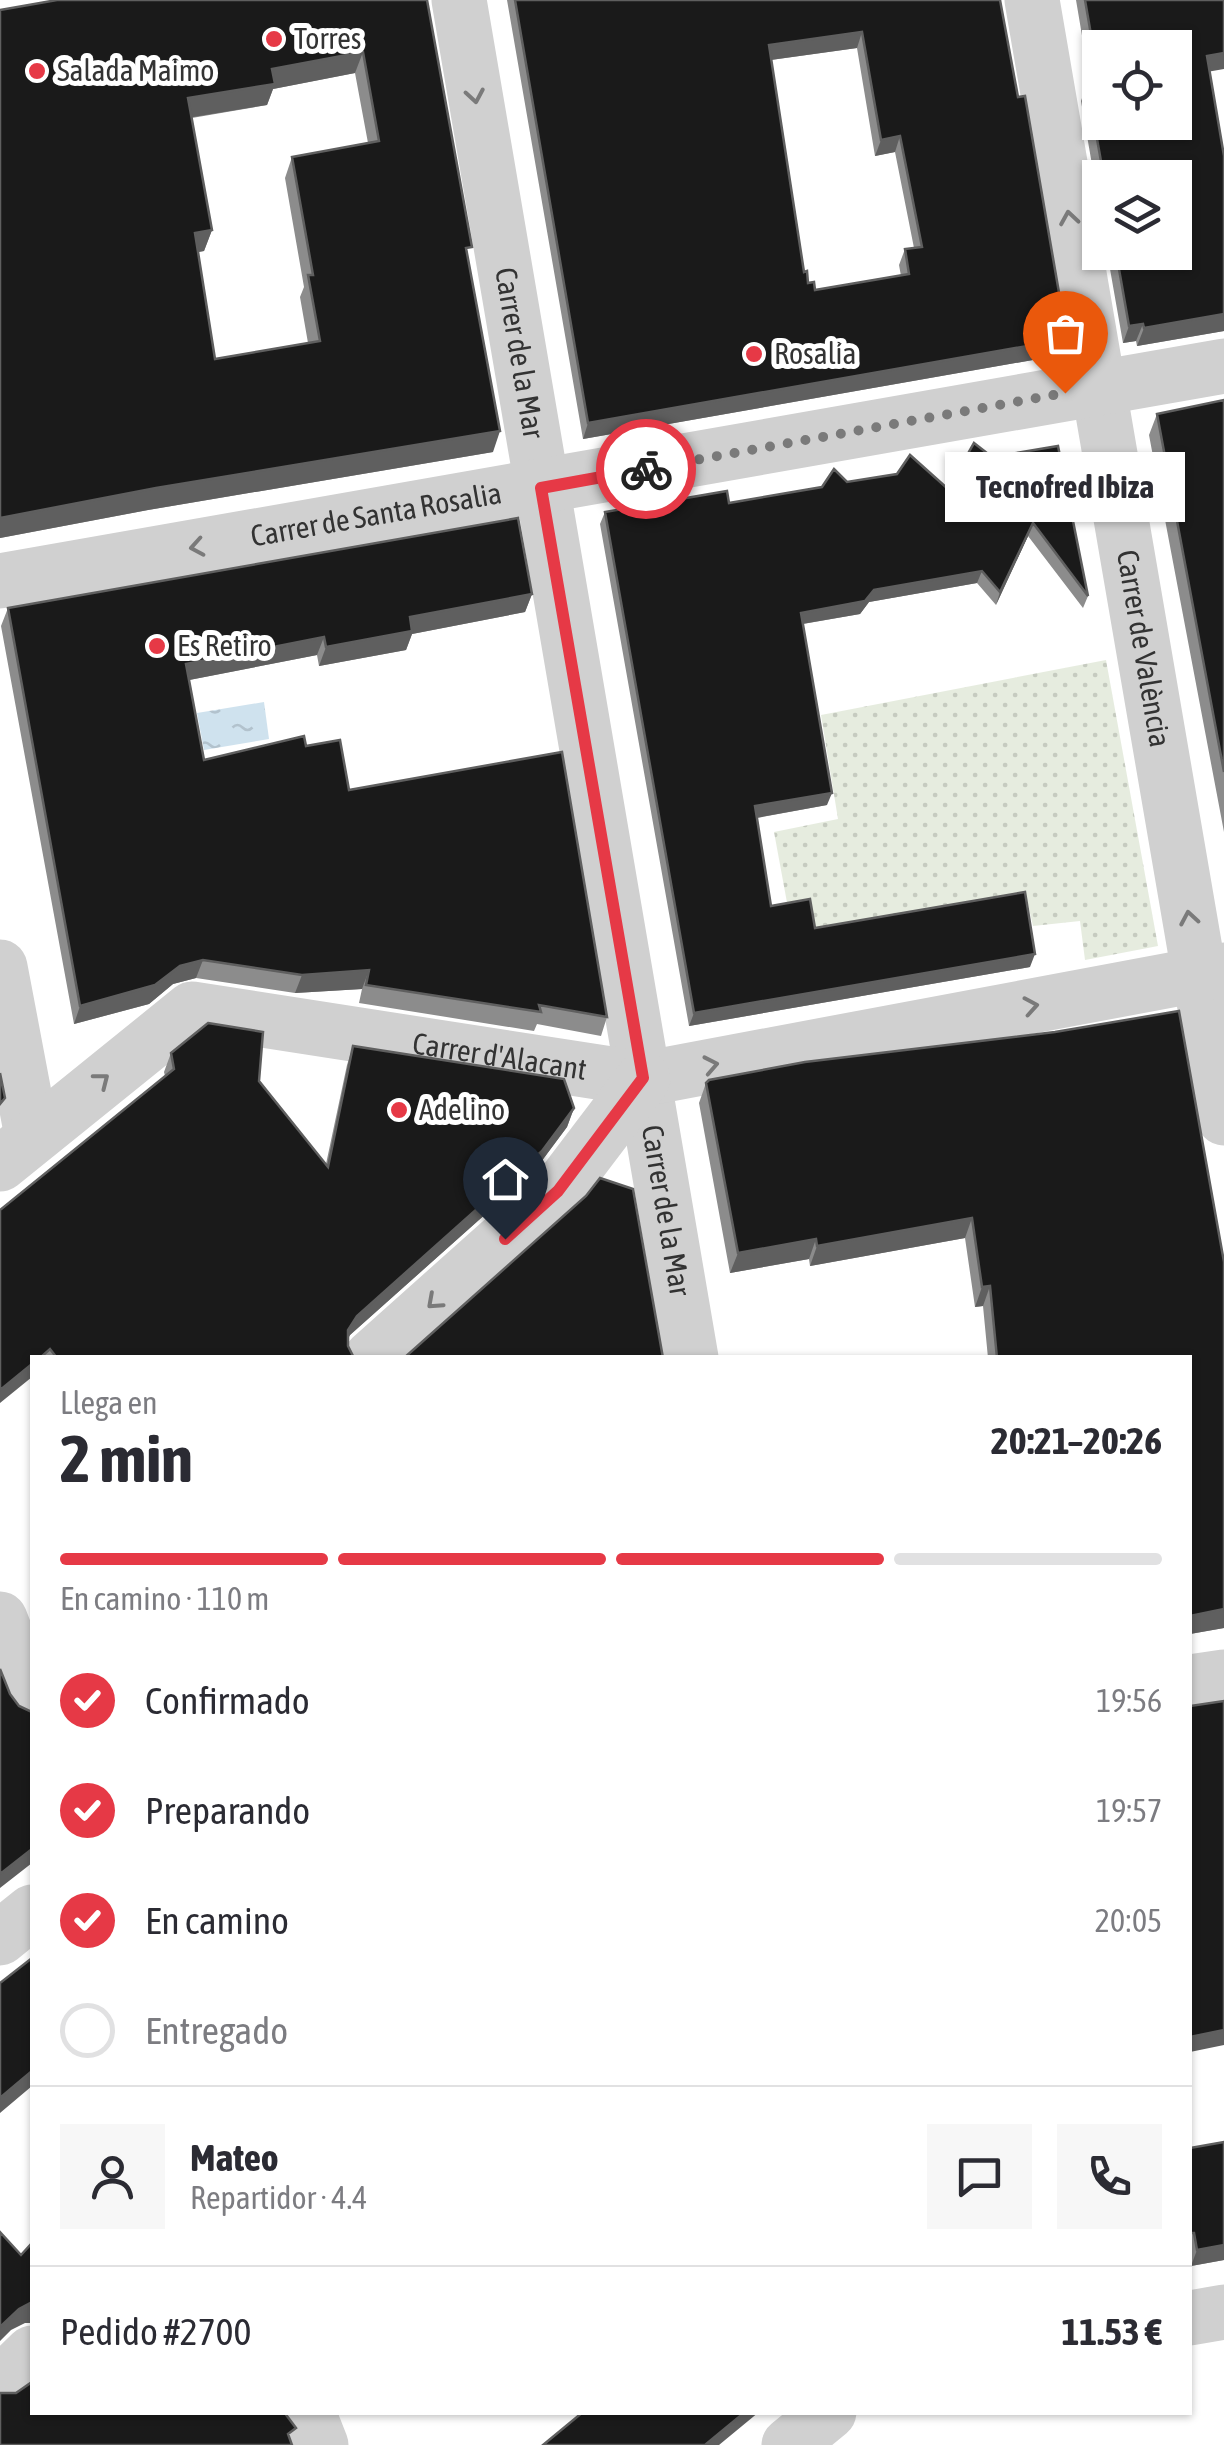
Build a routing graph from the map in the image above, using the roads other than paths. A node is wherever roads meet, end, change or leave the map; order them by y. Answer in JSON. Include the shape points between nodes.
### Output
{"nodes":[{"id":1,"x":458,"y":0,"type":"edge"},
{"id":2,"x":1032,"y":0,"type":"edge"},
{"id":3,"x":1224,"y":366,"type":"edge"},
{"id":4,"x":1097,"y":388,"type":"junction"},
{"id":5,"x":541,"y":488,"type":"junction"},
{"id":6,"x":0,"y":582,"type":"edge"},
{"id":7,"x":0,"y":967,"type":"edge"},
{"id":8,"x":1211,"y":972,"type":"edge"},
{"id":9,"x":643,"y":1078,"type":"junction"},
{"id":10,"x":1224,"y":1118,"type":"edge"},
{"id":11,"x":16,"y":1150,"type":"edge"},
{"id":12,"x":374,"y":1355,"type":"edge"},
{"id":13,"x":690,"y":1355,"type":"edge"},
{"id":14,"x":0,"y":1618,"type":"edge"},
{"id":15,"x":28,"y":1676,"type":"edge"},
{"id":16,"x":1224,"y":1676,"type":"edge"},
{"id":17,"x":1192,"y":1682,"type":"edge"},
{"id":18,"x":30,"y":1914,"type":"edge"},
{"id":19,"x":0,"y":1938,"type":"edge"},
{"id":20,"x":1224,"y":2312,"type":"edge"},
{"id":21,"x":1192,"y":2318,"type":"edge"},
{"id":22,"x":30,"y":2354,"type":"edge"},
{"id":23,"x":0,"y":2384,"type":"edge"},
{"id":24,"x":309,"y":2415,"type":"edge"},
{"id":25,"x":825,"y":2415,"type":"edge"},
{"id":26,"x":321,"y":2445,"type":"edge"},
{"id":27,"x":790,"y":2445,"type":"edge"}],
"edges":[{"from":1,"to":5,"type":"street","name":"Carrer de la Mar","one_way":true},
{"from":4,"to":2,"type":"street","name":"Carrer de València","one_way":true},
{"from":3,"to":4,"type":"street","name":"Carrer de Santa Rosalia"},
{"from":4,"to":5,"type":"street","name":"Carrer de Santa Rosalia"},
{"from":8,"to":4,"type":"street","name":"Carrer de València","one_way":true},
{"from":5,"to":6,"type":"street","name":"Carrer de Santa Rosalia","one_way":true},
{"from":5,"to":9,"type":"street","name":"Carrer de la Mar"},
{"from":7,"to":11,"type":"street"},
{"from":9,"to":8,"type":"street","name":"Carrer d'Alacant","one_way":true},
{"from":8,"to":10,"type":"street","name":"Carrer de València"},
{"from":11,"to":9,"type":"street","name":"Carrer d'Alacant","one_way":true,"via":[[192,1009]]},
{"from":9,"to":12,"type":"street","one_way":true,"via":[[558,1191]]},
{"from":9,"to":13,"type":"street","name":"Carrer de la Mar"},
{"from":14,"to":15,"type":"street"},
{"from":16,"to":17,"type":"street"},
{"from":18,"to":19,"type":"street"},
{"from":20,"to":21,"type":"street"},
{"from":22,"to":23,"type":"street"},
{"from":24,"to":26,"type":"street"},
{"from":25,"to":27,"type":"street"}]}
